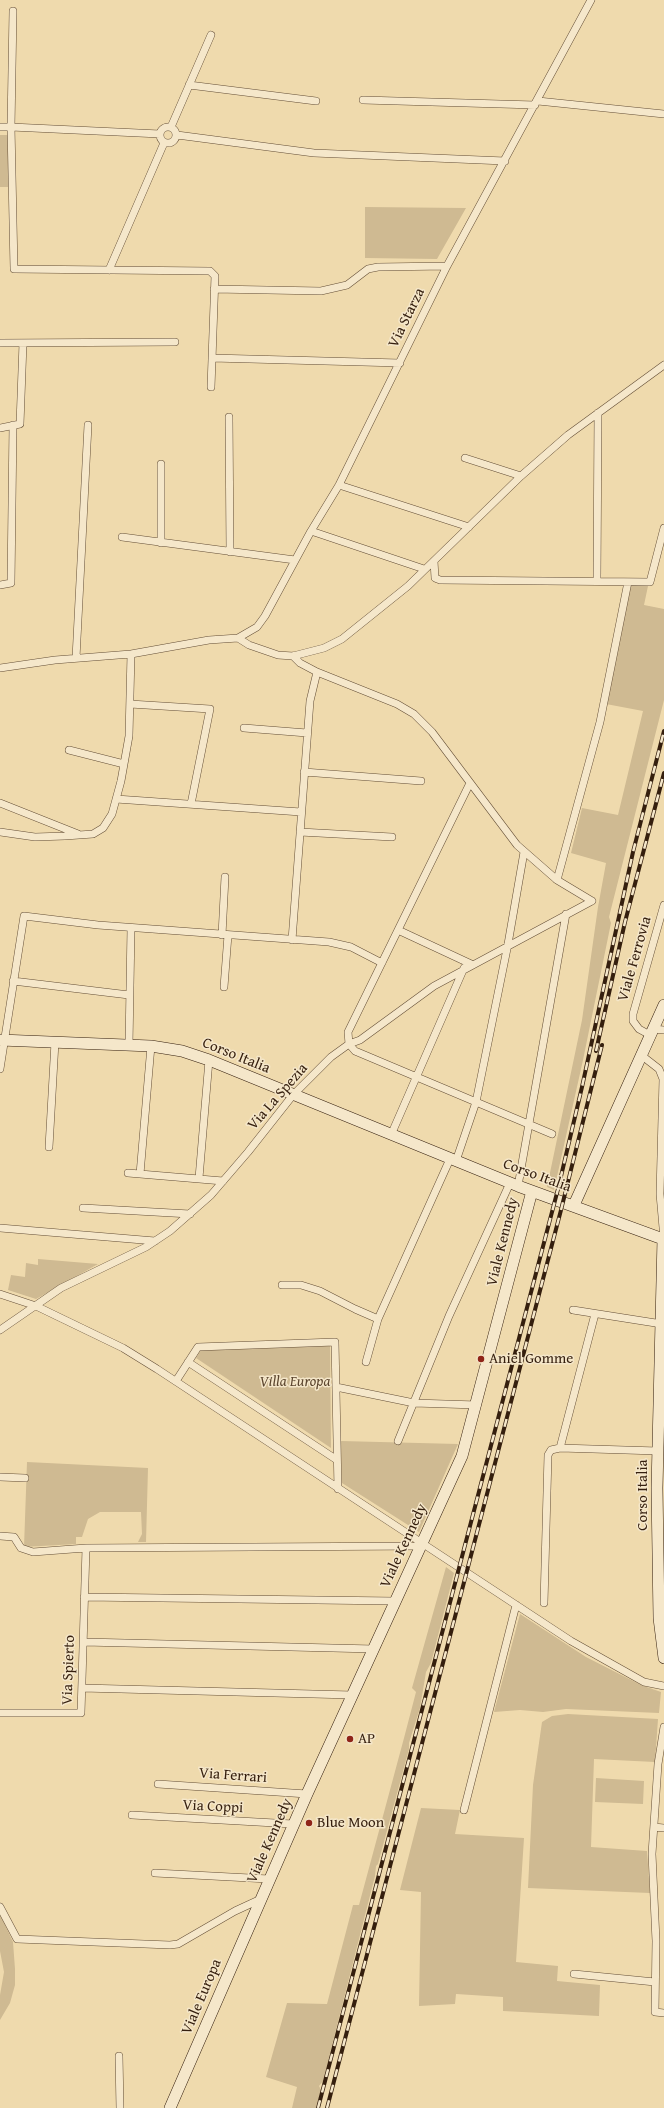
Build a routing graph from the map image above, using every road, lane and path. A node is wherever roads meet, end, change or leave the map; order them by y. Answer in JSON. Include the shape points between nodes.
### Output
{"nodes":[{"id":1,"x":591,"y":0,"type":"edge"},
{"id":2,"x":13,"y":11,"type":"dead end"},
{"id":3,"x":211,"y":35,"type":"dead end"},
{"id":4,"x":189,"y":85,"type":"junction"},
{"id":5,"x":363,"y":100,"type":"dead end"},
{"id":6,"x":316,"y":101,"type":"dead end"},
{"id":7,"x":536,"y":103,"type":"junction"},
{"id":8,"x":664,"y":114,"type":"edge"},
{"id":9,"x":0,"y":127,"type":"edge"},
{"id":10,"x":11,"y":127,"type":"junction"},
{"id":11,"x":171,"y":127,"type":"junction"},
{"id":12,"x":160,"y":134,"type":"junction"},
{"id":13,"x":177,"y":135,"type":"junction"},
{"id":14,"x":164,"y":142,"type":"junction"},
{"id":15,"x":505,"y":161,"type":"junction"},
{"id":16,"x":447,"y":266,"type":"junction"},
{"id":17,"x":109,"y":270,"type":"junction"},
{"id":18,"x":214,"y":289,"type":"junction"},
{"id":19,"x":175,"y":342,"type":"dead end"},
{"id":20,"x":0,"y":343,"type":"edge"},
{"id":21,"x":23,"y":343,"type":"junction"},
{"id":22,"x":212,"y":358,"type":"junction"},
{"id":23,"x":400,"y":362,"type":"junction"},
{"id":24,"x":664,"y":365,"type":"edge"},
{"id":25,"x":211,"y":386,"type":"dead end"},
{"id":26,"x":598,"y":413,"type":"junction"},
{"id":27,"x":229,"y":417,"type":"dead end"},
{"id":28,"x":88,"y":425,"type":"dead end"},
{"id":29,"x":13,"y":426,"type":"junction"},
{"id":30,"x":0,"y":428,"type":"edge"},
{"id":31,"x":465,"y":458,"type":"dead end"},
{"id":32,"x":161,"y":464,"type":"dead end"},
{"id":33,"x":521,"y":476,"type":"junction"},
{"id":34,"x":339,"y":485,"type":"junction"},
{"id":35,"x":470,"y":527,"type":"junction"},
{"id":36,"x":664,"y":528,"type":"edge"},
{"id":37,"x":311,"y":531,"type":"junction"},
{"id":38,"x":122,"y":537,"type":"dead end"},
{"id":39,"x":161,"y":543,"type":"junction"},
{"id":40,"x":230,"y":552,"type":"junction"},
{"id":41,"x":295,"y":560,"type":"junction"},
{"id":42,"x":434,"y":561,"type":"junction"},
{"id":43,"x":424,"y":569,"type":"junction"},
{"id":44,"x":597,"y":580,"type":"junction"},
{"id":45,"x":628,"y":582,"type":"junction"},
{"id":46,"x":0,"y":585,"type":"edge"},
{"id":47,"x":238,"y":638,"type":"junction"},
{"id":48,"x":131,"y":654,"type":"junction"},
{"id":49,"x":293,"y":656,"type":"junction"},
{"id":50,"x":76,"y":658,"type":"junction"},
{"id":51,"x":0,"y":668,"type":"edge"},
{"id":52,"x":317,"y":672,"type":"junction"},
{"id":53,"x":130,"y":704,"type":"junction"},
{"id":54,"x":244,"y":728,"type":"dead end"},
{"id":55,"x":307,"y":734,"type":"junction"},
{"id":56,"x":69,"y":750,"type":"dead end"},
{"id":57,"x":124,"y":764,"type":"junction"},
{"id":58,"x":304,"y":772,"type":"junction"},
{"id":59,"x":421,"y":781,"type":"dead end"},
{"id":60,"x":470,"y":783,"type":"junction"},
{"id":61,"x":116,"y":799,"type":"junction"},
{"id":62,"x":0,"y":803,"type":"edge"},
{"id":63,"x":191,"y":804,"type":"junction"},
{"id":64,"x":301,"y":812,"type":"junction"},
{"id":65,"x":0,"y":832,"type":"edge"},
{"id":66,"x":300,"y":832,"type":"junction"},
{"id":67,"x":80,"y":835,"type":"junction"},
{"id":68,"x":392,"y":838,"type":"dead end"},
{"id":69,"x":524,"y":852,"type":"junction"},
{"id":70,"x":225,"y":877,"type":"dead end"},
{"id":71,"x":557,"y":880,"type":"junction"},
{"id":72,"x":664,"y":905,"type":"edge"},
{"id":73,"x":566,"y":914,"type":"junction"},
{"id":74,"x":131,"y":928,"type":"junction"},
{"id":75,"x":398,"y":930,"type":"junction"},
{"id":76,"x":225,"y":935,"type":"junction"},
{"id":77,"x":292,"y":940,"type":"junction"},
{"id":78,"x":508,"y":944,"type":"junction"},
{"id":79,"x":382,"y":963,"type":"junction"},
{"id":80,"x":471,"y":964,"type":"junction"},
{"id":81,"x":464,"y":968,"type":"junction"},
{"id":82,"x":13,"y":981,"type":"junction"},
{"id":83,"x":224,"y":987,"type":"dead end"},
{"id":84,"x":129,"y":995,"type":"junction"},
{"id":85,"x":664,"y":1005,"type":"edge"},
{"id":86,"x":656,"y":1031,"type":"edge"},
{"id":87,"x":2,"y":1040,"type":"edge"},
{"id":88,"x":55,"y":1042,"type":"junction"},
{"id":89,"x":349,"y":1044,"type":"junction"},
{"id":90,"x":129,"y":1045,"type":"junction"},
{"id":91,"x":151,"y":1046,"type":"junction"},
{"id":92,"x":641,"y":1055,"type":"junction"},
{"id":93,"x":209,"y":1060,"type":"junction"},
{"id":94,"x":0,"y":1069,"type":"edge"},
{"id":95,"x":416,"y":1077,"type":"junction"},
{"id":96,"x":293,"y":1095,"type":"junction"},
{"id":97,"x":476,"y":1102,"type":"junction"},
{"id":98,"x":529,"y":1125,"type":"junction"},
{"id":99,"x":552,"y":1134,"type":"dead end"},
{"id":100,"x":391,"y":1135,"type":"junction"},
{"id":101,"x":663,"y":1141,"type":"edge"},
{"id":102,"x":49,"y":1147,"type":"dead end"},
{"id":103,"x":453,"y":1160,"type":"junction"},
{"id":104,"x":128,"y":1173,"type":"dead end"},
{"id":105,"x":140,"y":1174,"type":"junction"},
{"id":106,"x":199,"y":1178,"type":"junction"},
{"id":107,"x":223,"y":1181,"type":"junction"},
{"id":108,"x":514,"y":1185,"type":"junction"},
{"id":109,"x":532,"y":1191,"type":"junction"},
{"id":110,"x":574,"y":1205,"type":"junction"},
{"id":111,"x":84,"y":1208,"type":"dead end"},
{"id":112,"x":190,"y":1214,"type":"junction"},
{"id":113,"x":0,"y":1228,"type":"edge"},
{"id":114,"x":663,"y":1239,"type":"edge"},
{"id":115,"x":155,"y":1241,"type":"junction"},
{"id":116,"x":282,"y":1284,"type":"dead end"},
{"id":117,"x":0,"y":1294,"type":"edge"},
{"id":118,"x":36,"y":1306,"type":"junction"},
{"id":119,"x":573,"y":1310,"type":"dead end"},
{"id":120,"x":595,"y":1314,"type":"junction"},
{"id":121,"x":378,"y":1318,"type":"junction"},
{"id":122,"x":662,"y":1326,"type":"edge"},
{"id":123,"x":0,"y":1330,"type":"edge"},
{"id":124,"x":188,"y":1362,"type":"junction"},
{"id":125,"x":366,"y":1362,"type":"dead end"},
{"id":126,"x":176,"y":1381,"type":"junction"},
{"id":127,"x":336,"y":1387,"type":"junction"},
{"id":128,"x":414,"y":1403,"type":"junction"},
{"id":129,"x":477,"y":1404,"type":"junction"},
{"id":130,"x":398,"y":1441,"type":"dead end"},
{"id":131,"x":560,"y":1448,"type":"junction"},
{"id":132,"x":658,"y":1451,"type":"junction"},
{"id":133,"x":337,"y":1460,"type":"junction"},
{"id":134,"x":0,"y":1477,"type":"edge"},
{"id":135,"x":25,"y":1478,"type":"dead end"},
{"id":136,"x":660,"y":1488,"type":"edge"},
{"id":137,"x":338,"y":1489,"type":"junction"},
{"id":138,"x":0,"y":1536,"type":"edge"},
{"id":139,"x":661,"y":1542,"type":"edge"},
{"id":140,"x":421,"y":1544,"type":"junction"},
{"id":141,"x":86,"y":1548,"type":"junction"},
{"id":142,"x":84,"y":1597,"type":"junction"},
{"id":143,"x":395,"y":1601,"type":"junction"},
{"id":144,"x":544,"y":1603,"type":"dead end"},
{"id":145,"x":516,"y":1605,"type":"junction"},
{"id":146,"x":661,"y":1618,"type":"edge"},
{"id":147,"x":84,"y":1642,"type":"junction"},
{"id":148,"x":374,"y":1648,"type":"junction"},
{"id":149,"x":664,"y":1658,"type":"edge"},
{"id":150,"x":664,"y":1686,"type":"edge"},
{"id":151,"x":82,"y":1688,"type":"junction"},
{"id":152,"x":352,"y":1695,"type":"junction"},
{"id":153,"x":0,"y":1713,"type":"edge"},
{"id":154,"x":664,"y":1728,"type":"edge"},
{"id":155,"x":158,"y":1784,"type":"dead end"},
{"id":156,"x":307,"y":1794,"type":"junction"},
{"id":157,"x":464,"y":1810,"type":"dead end"},
{"id":158,"x":132,"y":1816,"type":"dead end"},
{"id":159,"x":293,"y":1824,"type":"junction"},
{"id":160,"x":654,"y":1827,"type":"junction"},
{"id":161,"x":664,"y":1828,"type":"edge"},
{"id":162,"x":155,"y":1873,"type":"dead end"},
{"id":163,"x":269,"y":1879,"type":"junction"},
{"id":164,"x":261,"y":1898,"type":"junction"},
{"id":165,"x":0,"y":1907,"type":"edge"},
{"id":166,"x":656,"y":1954,"type":"junction"},
{"id":167,"x":664,"y":1955,"type":"edge"},
{"id":168,"x":574,"y":1974,"type":"dead end"},
{"id":169,"x":656,"y":1982,"type":"junction"},
{"id":170,"x":664,"y":2012,"type":"edge"},
{"id":171,"x":119,"y":2056,"type":"dead end"},
{"id":172,"x":120,"y":2108,"type":"edge"},
{"id":173,"x":170,"y":2108,"type":"edge"}],
"edges":[{"from":1,"to":7,"type":"street","name":"Via Starza"},
{"from":2,"to":10,"type":"street"},
{"from":3,"to":4,"type":"street"},
{"from":4,"to":6,"type":"street"},
{"from":4,"to":11,"type":"street"},
{"from":5,"to":7,"type":"street"},
{"from":7,"to":8,"type":"street"},
{"from":7,"to":15,"type":"street","name":"Via Starza"},
{"from":9,"to":10,"type":"street"},
{"from":10,"to":12,"type":"street"},
{"from":10,"to":17,"type":"street","via":[[14,269]]},
{"from":11,"to":12,"type":"street","via":[[165,128]]},
{"from":11,"to":13,"type":"street"},
{"from":12,"to":14,"type":"street"},
{"from":13,"to":14,"type":"street","via":[[173,142]]},
{"from":13,"to":15,"type":"street","via":[[314,153]]},
{"from":14,"to":17,"type":"street"},
{"from":15,"to":16,"type":"street","name":"Via Starza"},
{"from":16,"to":18,"type":"street","via":[[378,267],[368,269],[347,285],[321,291]]},
{"from":16,"to":23,"type":"street","name":"Via Starza"},
{"from":17,"to":18,"type":"street","via":[[210,271],[215,276]]},
{"from":18,"to":22,"type":"street"},
{"from":19,"to":21,"type":"street"},
{"from":20,"to":21,"type":"street"},
{"from":21,"to":29,"type":"street","via":[[20,424]]},
{"from":22,"to":23,"type":"street"},
{"from":22,"to":25,"type":"street"},
{"from":23,"to":34,"type":"street","name":"Via Starza"},
{"from":24,"to":26,"type":"street"},
{"from":26,"to":33,"type":"street"},
{"from":26,"to":44,"type":"street"},
{"from":27,"to":40,"type":"street"},
{"from":28,"to":50,"type":"street"},
{"from":29,"to":30,"type":"street"},
{"from":29,"to":46,"type":"street","via":[[11,583]]},
{"from":31,"to":33,"type":"street"},
{"from":32,"to":39,"type":"street"},
{"from":33,"to":35,"type":"street"},
{"from":34,"to":35,"type":"street"},
{"from":34,"to":37,"type":"street","name":"Via Starza"},
{"from":35,"to":42,"type":"street"},
{"from":36,"to":45,"type":"street","via":[[650,582]]},
{"from":37,"to":41,"type":"street","name":"Via Starza"},
{"from":37,"to":43,"type":"street"},
{"from":38,"to":39,"type":"street"},
{"from":39,"to":40,"type":"street"},
{"from":40,"to":41,"type":"street"},
{"from":41,"to":47,"type":"street","name":"Via Starza","via":[[257,627]]},
{"from":42,"to":43,"type":"street"},
{"from":42,"to":44,"type":"street","via":[[435,578],[440,580]]},
{"from":43,"to":49,"type":"street","via":[[408,586],[342,639],[324,648]]},
{"from":44,"to":45,"type":"street"},
{"from":45,"to":71,"type":"street","via":[[600,722]]},
{"from":47,"to":48,"type":"street","via":[[209,640]]},
{"from":47,"to":49,"type":"street","via":[[271,652]]},
{"from":48,"to":50,"type":"street"},
{"from":48,"to":53,"type":"street"},
{"from":49,"to":52,"type":"street"},
{"from":50,"to":51,"type":"street"},
{"from":52,"to":55,"type":"street","via":[[310,701]]},
{"from":52,"to":60,"type":"street","via":[[397,704],[414,714],[432,732]]},
{"from":53,"to":57,"type":"street","via":[[129,736]]},
{"from":53,"to":63,"type":"street","via":[[210,709]]},
{"from":54,"to":55,"type":"street"},
{"from":55,"to":58,"type":"street"},
{"from":56,"to":57,"type":"street"},
{"from":57,"to":61,"type":"street"},
{"from":58,"to":59,"type":"street"},
{"from":58,"to":64,"type":"street"},
{"from":60,"to":69,"type":"street"},
{"from":60,"to":75,"type":"street"},
{"from":61,"to":63,"type":"street"},
{"from":61,"to":67,"type":"street","via":[[112,814],[103,828],[93,834]]},
{"from":62,"to":67,"type":"street"},
{"from":63,"to":64,"type":"street"},
{"from":64,"to":66,"type":"street"},
{"from":65,"to":67,"type":"street","via":[[35,837]]},
{"from":66,"to":68,"type":"street"},
{"from":66,"to":77,"type":"street"},
{"from":69,"to":71,"type":"street"},
{"from":69,"to":78,"type":"street"},
{"from":70,"to":76,"type":"street"},
{"from":71,"to":73,"type":"street","name":"Via La Spezia","via":[[592,901]]},
{"from":72,"to":86,"type":"street","name":"Viale Ferrovia","via":[[633,1014],[638,1029]]},
{"from":73,"to":78,"type":"street","name":"Via La Spezia"},
{"from":73,"to":98,"type":"street"},
{"from":74,"to":76,"type":"street"},
{"from":74,"to":82,"type":"street","via":[[24,916]]},
{"from":74,"to":84,"type":"street"},
{"from":75,"to":79,"type":"street"},
{"from":75,"to":80,"type":"street"},
{"from":76,"to":77,"type":"street"},
{"from":76,"to":83,"type":"street"},
{"from":77,"to":79,"type":"street","via":[[329,942],[351,947]]},
{"from":78,"to":80,"type":"street","name":"Via La Spezia"},
{"from":78,"to":97,"type":"street"},
{"from":79,"to":89,"type":"street","via":[[348,1032]]},
{"from":80,"to":81,"type":"street","name":"Via La Spezia"},
{"from":81,"to":89,"type":"street","name":"Via La Spezia","via":[[434,986],[360,1040]]},
{"from":81,"to":95,"type":"street"},
{"from":82,"to":84,"type":"street"},
{"from":82,"to":87,"type":"street"},
{"from":84,"to":90,"type":"street"},
{"from":85,"to":86,"type":"main road"},
{"from":86,"to":92,"type":"main road"},
{"from":87,"to":88,"type":"main road","name":"Corso Italia"},
{"from":87,"to":94,"type":"street"},
{"from":88,"to":90,"type":"main road","name":"Corso Italia"},
{"from":88,"to":102,"type":"street"},
{"from":89,"to":95,"type":"street","via":[[355,1051]]},
{"from":89,"to":96,"type":"street","name":"Via La Spezia","via":[[331,1057]]},
{"from":90,"to":91,"type":"main road","name":"Corso Italia"},
{"from":91,"to":93,"type":"main road","name":"Corso Italia","via":[[182,1051]]},
{"from":91,"to":105,"type":"street"},
{"from":92,"to":101,"type":"street","via":[[662,1073]]},
{"from":92,"to":110,"type":"main road"},
{"from":93,"to":96,"type":"main road","name":"Corso Italia"},
{"from":93,"to":106,"type":"street"},
{"from":95,"to":97,"type":"street"},
{"from":95,"to":100,"type":"street"},
{"from":96,"to":100,"type":"main road","name":"Corso Italia"},
{"from":96,"to":107,"type":"street","name":"Via La Spezia"},
{"from":97,"to":98,"type":"street"},
{"from":97,"to":103,"type":"street"},
{"from":98,"to":99,"type":"street"},
{"from":98,"to":108,"type":"street"},
{"from":100,"to":103,"type":"main road","name":"Corso Italia"},
{"from":101,"to":114,"type":"street","via":[[660,1194]]},
{"from":103,"to":108,"type":"main road","name":"Corso Italia"},
{"from":103,"to":121,"type":"street"},
{"from":104,"to":105,"type":"street"},
{"from":105,"to":106,"type":"street"},
{"from":106,"to":107,"type":"street"},
{"from":107,"to":112,"type":"street","name":"Via La Spezia"},
{"from":108,"to":109,"type":"main road","name":"Corso Italia"},
{"from":108,"to":128,"type":"street","via":[[449,1316]]},
{"from":109,"to":110,"type":"main road","name":"Corso Italia"},
{"from":109,"to":129,"type":"main road","name":"Viale Kennedy"},
{"from":110,"to":114,"type":"main road","name":"Corso Italia"},
{"from":111,"to":112,"type":"street"},
{"from":112,"to":115,"type":"street","name":"Via La Spezia"},
{"from":113,"to":115,"type":"street"},
{"from":114,"to":122,"type":"main road","name":"Corso Italia"},
{"from":115,"to":118,"type":"street","name":"Via La Spezia","via":[[61,1288]]},
{"from":116,"to":121,"type":"street","via":[[301,1285],[320,1291]]},
{"from":117,"to":118,"type":"street"},
{"from":118,"to":123,"type":"street","name":"Via La Spezia"},
{"from":118,"to":126,"type":"street","via":[[123,1348]]},
{"from":119,"to":120,"type":"street"},
{"from":120,"to":122,"type":"street"},
{"from":120,"to":131,"type":"street"},
{"from":121,"to":125,"type":"street"},
{"from":122,"to":132,"type":"main road","name":"Corso Italia"},
{"from":124,"to":126,"type":"street"},
{"from":124,"to":127,"type":"street","via":[[198,1347],[335,1342]]},
{"from":124,"to":133,"type":"street"},
{"from":126,"to":137,"type":"street"},
{"from":127,"to":128,"type":"street"},
{"from":127,"to":133,"type":"street"},
{"from":128,"to":129,"type":"street"},
{"from":128,"to":130,"type":"street"},
{"from":129,"to":140,"type":"main road","name":"Viale Kennedy","via":[[462,1456]]},
{"from":131,"to":132,"type":"street"},
{"from":131,"to":144,"type":"street","via":[[551,1450],[548,1455]]},
{"from":132,"to":136,"type":"main road","name":"Corso Italia"},
{"from":133,"to":137,"type":"street"},
{"from":134,"to":135,"type":"street"},
{"from":136,"to":139,"type":"main road","name":"Corso Italia"},
{"from":137,"to":140,"type":"street"},
{"from":138,"to":141,"type":"street","via":[[14,1537],[20,1548],[33,1552]]},
{"from":139,"to":146,"type":"main road","name":"Corso Italia"},
{"from":140,"to":141,"type":"street"},
{"from":140,"to":143,"type":"main road","name":"Viale Kennedy"},
{"from":140,"to":145,"type":"street"},
{"from":141,"to":142,"type":"street","name":"Via Spierto"},
{"from":142,"to":143,"type":"street"},
{"from":142,"to":147,"type":"street","name":"Via Spierto"},
{"from":143,"to":148,"type":"main road","name":"Viale Kennedy"},
{"from":145,"to":150,"type":"street","via":[[593,1654],[644,1682]]},
{"from":145,"to":157,"type":"street"},
{"from":146,"to":149,"type":"main road","name":"Corso Italia"},
{"from":147,"to":148,"type":"street"},
{"from":147,"to":151,"type":"street","name":"Via Spierto"},
{"from":148,"to":152,"type":"main road","name":"Viale Kennedy"},
{"from":151,"to":152,"type":"street"},
{"from":151,"to":153,"type":"street","name":"Via Spierto","via":[[81,1713]]},
{"from":152,"to":156,"type":"main road","name":"Viale Kennedy"},
{"from":154,"to":160,"type":"street","via":[[658,1764]]},
{"from":155,"to":156,"type":"street","name":"Via Ferrari"},
{"from":156,"to":159,"type":"main road","name":"Viale Kennedy"},
{"from":158,"to":159,"type":"street","name":"Via Coppi"},
{"from":159,"to":163,"type":"main road","name":"Viale Kennedy"},
{"from":160,"to":161,"type":"street"},
{"from":160,"to":166,"type":"street","via":[[652,1854]]},
{"from":162,"to":163,"type":"street"},
{"from":163,"to":164,"type":"main road","name":"Viale Kennedy"},
{"from":164,"to":165,"type":"street","via":[[178,1944],[17,1939]]},
{"from":164,"to":173,"type":"main road","name":"Viale Europa"},
{"from":166,"to":167,"type":"street"},
{"from":166,"to":169,"type":"street"},
{"from":168,"to":169,"type":"street"},
{"from":169,"to":170,"type":"street","via":[[655,2012]]},
{"from":171,"to":172,"type":"street"}]}
